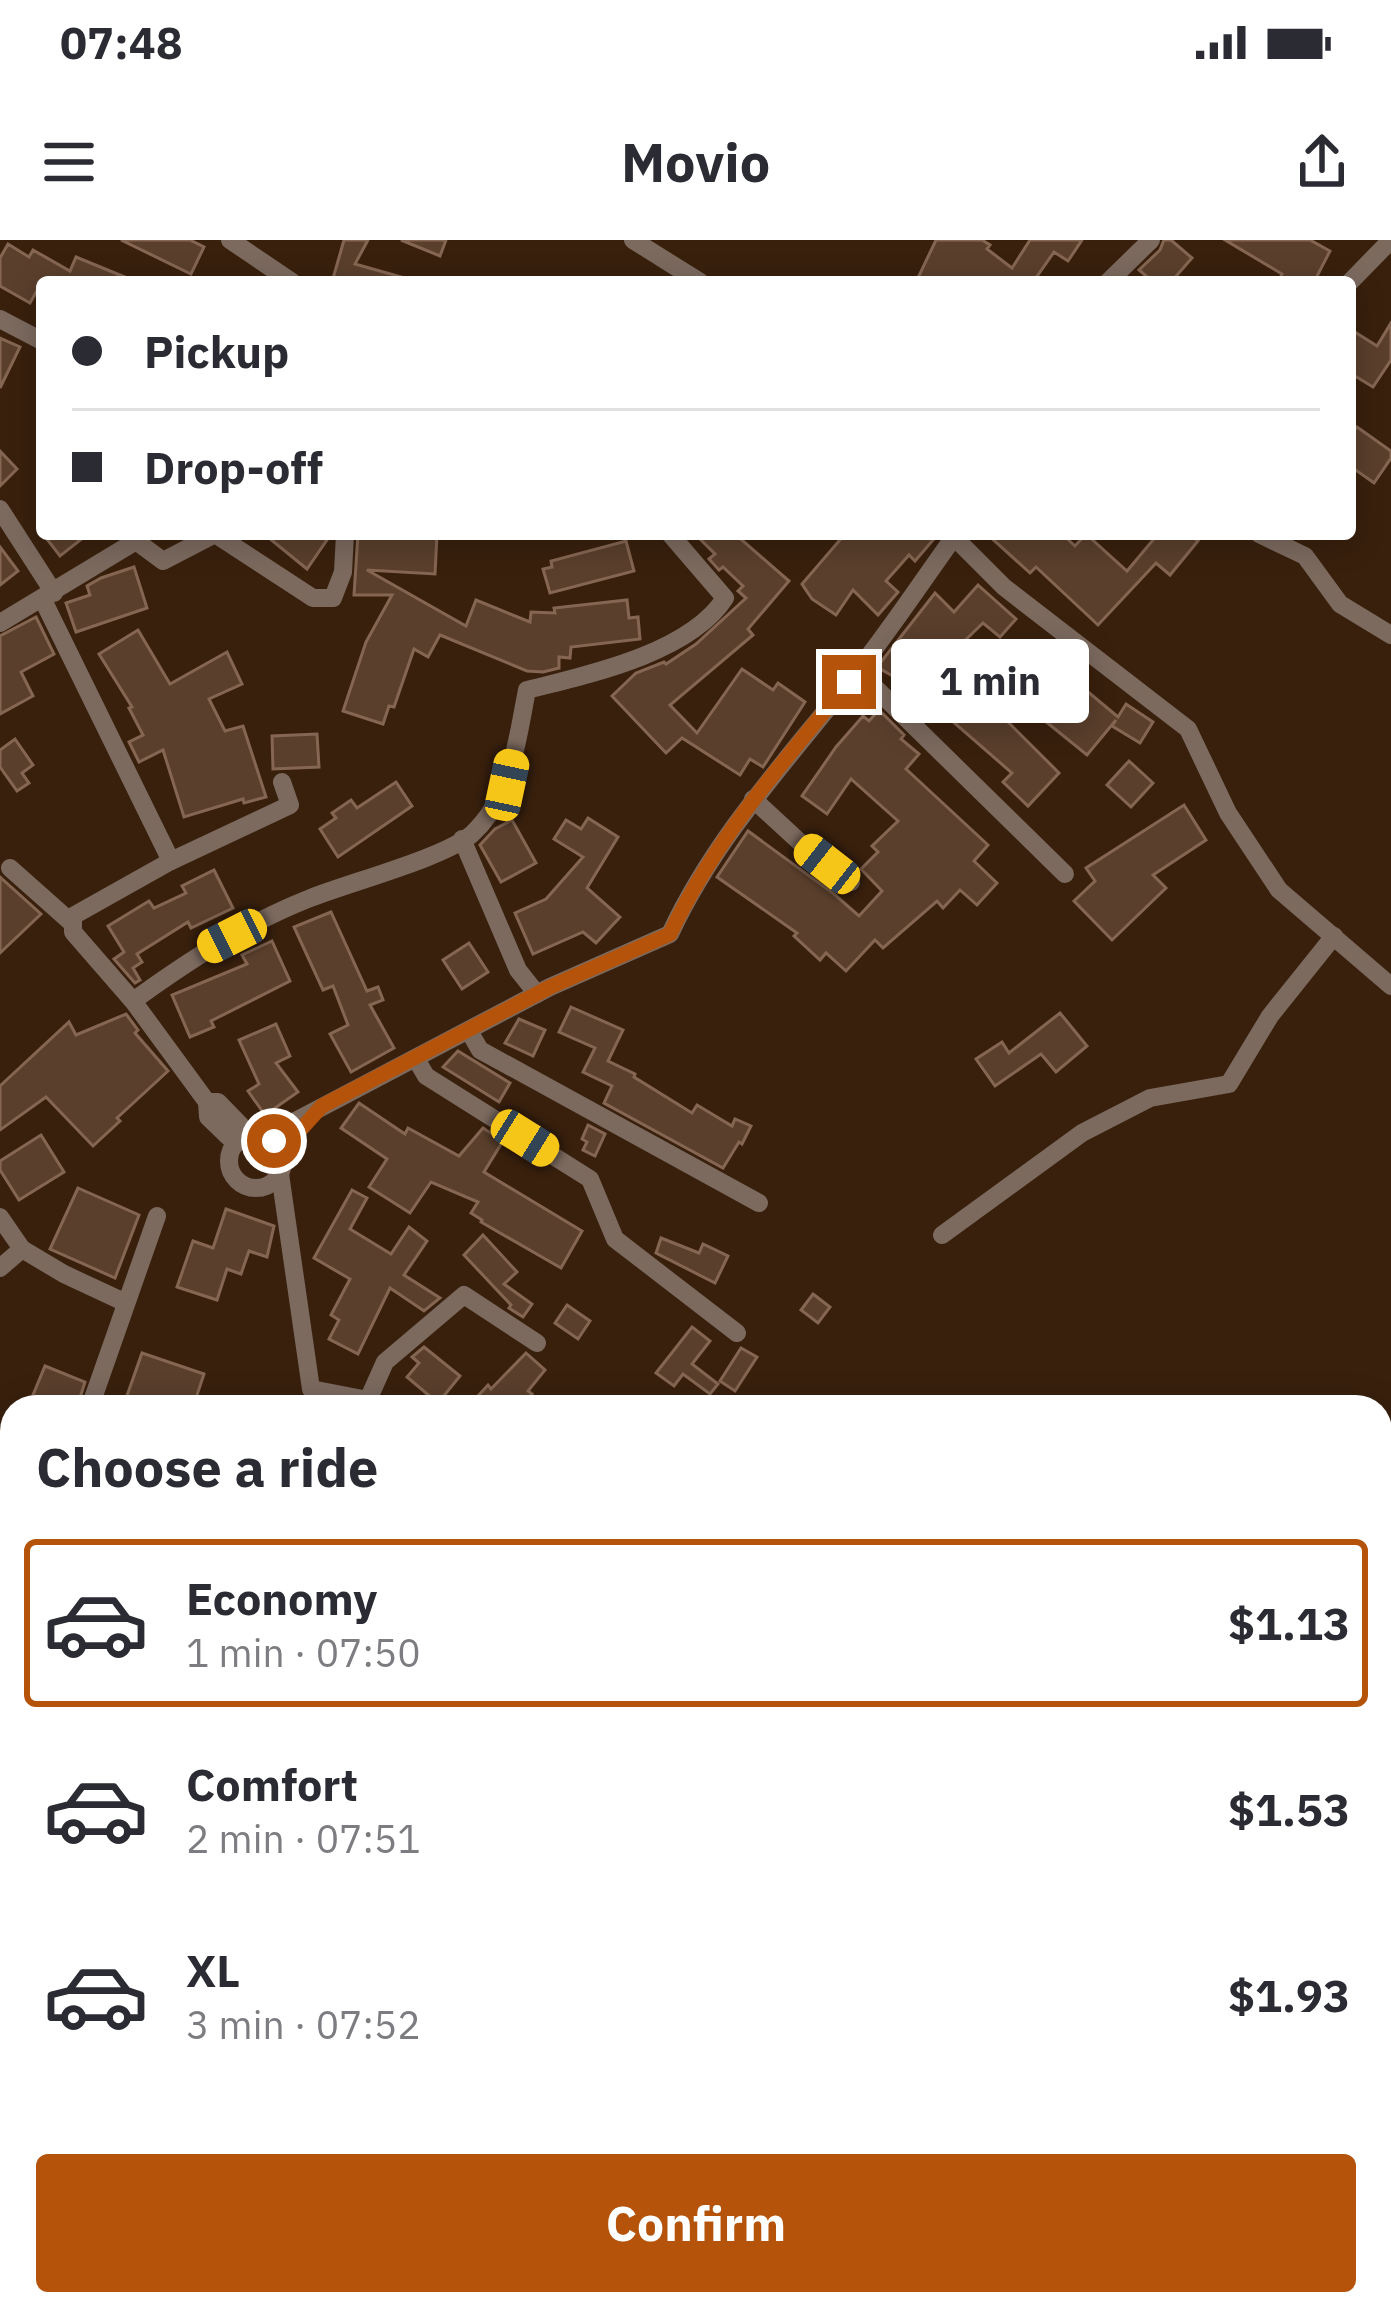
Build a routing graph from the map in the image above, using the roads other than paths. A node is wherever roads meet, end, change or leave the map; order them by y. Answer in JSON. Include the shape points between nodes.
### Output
{"nodes":[{"id":1,"x":230,"y":240,"type":"edge"},
{"id":2,"x":633,"y":240,"type":"edge"},
{"id":3,"x":1151,"y":240,"type":"edge"},
{"id":4,"x":1390,"y":240,"type":"edge"},
{"id":5,"x":283,"y":276,"type":"edge"},
{"id":6,"x":690,"y":276,"type":"edge"},
{"id":7,"x":1114,"y":276,"type":"edge"},
{"id":8,"x":1356,"y":276,"type":"edge"},
{"id":9,"x":0,"y":319,"type":"edge"},
{"id":10,"x":36,"y":338,"type":"edge"},
{"id":11,"x":0,"y":509,"type":"edge"},
{"id":12,"x":131,"y":540,"type":"edge"},
{"id":13,"x":138,"y":540,"type":"edge"},
{"id":14,"x":205,"y":540,"type":"edge"},
{"id":15,"x":223,"y":540,"type":"edge"},
{"id":16,"x":345,"y":540,"type":"edge"},
{"id":17,"x":675,"y":540,"type":"edge"},
{"id":18,"x":950,"y":540,"type":"edge"},
{"id":19,"x":957,"y":540,"type":"edge"},
{"id":20,"x":1272,"y":540,"type":"edge"},
{"id":21,"x":48,"y":597,"type":"junction"},
{"id":22,"x":0,"y":622,"type":"edge"},
{"id":23,"x":1391,"y":635,"type":"edge"},
{"id":24,"x":858,"y":670,"type":"junction"},
{"id":25,"x":282,"y":782,"type":"dead end"},
{"id":26,"x":753,"y":799,"type":"junction"},
{"id":27,"x":462,"y":839,"type":"junction"},
{"id":28,"x":171,"y":861,"type":"junction"},
{"id":29,"x":10,"y":868,"type":"dead end"},
{"id":30,"x":1065,"y":874,"type":"dead end"},
{"id":31,"x":850,"y":882,"type":"dead end"},
{"id":32,"x":73,"y":924,"type":"junction"},
{"id":33,"x":1334,"y":936,"type":"junction"},
{"id":34,"x":1391,"y":986,"type":"edge"},
{"id":35,"x":537,"y":994,"type":"junction"},
{"id":36,"x":133,"y":1000,"type":"junction"},
{"id":37,"x":469,"y":1031,"type":"junction"},
{"id":38,"x":416,"y":1059,"type":"junction"},
{"id":39,"x":322,"y":1106,"type":"junction"},
{"id":40,"x":251,"y":1139,"type":"junction"},
{"id":41,"x":282,"y":1165,"type":"junction"},
{"id":42,"x":759,"y":1203,"type":"dead end"},
{"id":43,"x":157,"y":1216,"type":"dead end"},
{"id":44,"x":0,"y":1217,"type":"edge"},
{"id":45,"x":942,"y":1235,"type":"dead end"},
{"id":46,"x":22,"y":1249,"type":"junction"},
{"id":47,"x":0,"y":1268,"type":"edge"},
{"id":48,"x":124,"y":1302,"type":"junction"},
{"id":49,"x":736,"y":1333,"type":"dead end"},
{"id":50,"x":537,"y":1343,"type":"dead end"},
{"id":51,"x":94,"y":1395,"type":"edge"},
{"id":52,"x":336,"y":1395,"type":"edge"},
{"id":53,"x":376,"y":1395,"type":"edge"}],
"edges":[{"from":1,"to":5,"type":"street"},
{"from":2,"to":6,"type":"street"},
{"from":3,"to":7,"type":"street"},
{"from":4,"to":8,"type":"street"},
{"from":9,"to":10,"type":"street"},
{"from":11,"to":21,"type":"street"},
{"from":12,"to":21,"type":"street"},
{"from":13,"to":14,"type":"street","via":[[163,561]]},
{"from":15,"to":16,"type":"street","via":[[313,598],[333,598]]},
{"from":17,"to":27,"type":"street","via":[[725,598],[715,613],[669,644],[527,690],[507,785]]},
{"from":18,"to":24,"type":"street"},
{"from":19,"to":33,"type":"street","via":[[1004,587],[1188,730],[1228,813],[1280,890]]},
{"from":20,"to":23,"type":"street","via":[[1305,556],[1340,604]]},
{"from":21,"to":22,"type":"street"},
{"from":21,"to":28,"type":"street"},
{"from":24,"to":26,"type":"street"},
{"from":24,"to":30,"type":"street"},
{"from":25,"to":28,"type":"street","via":[[290,806]]},
{"from":26,"to":31,"type":"street"},
{"from":26,"to":35,"type":"street","via":[[691,888],[670,934]]},
{"from":27,"to":35,"type":"street","via":[[518,970]]},
{"from":27,"to":36,"type":"street","via":[[305,900],[196,955]]},
{"from":28,"to":32,"type":"street","via":[[74,916]]},
{"from":29,"to":32,"type":"street"},
{"from":32,"to":36,"type":"street"},
{"from":33,"to":34,"type":"street"},
{"from":33,"to":45,"type":"street","via":[[1229,1084],[1150,1098],[1082,1133]]},
{"from":35,"to":37,"type":"street"},
{"from":36,"to":40,"type":"street","via":[[207,1102],[208,1117]]},
{"from":37,"to":38,"type":"street"},
{"from":37,"to":42,"type":"street","via":[[480,1050]]},
{"from":38,"to":39,"type":"street"},
{"from":38,"to":49,"type":"street","via":[[427,1076],[590,1179],[616,1239]]},
{"from":39,"to":40,"type":"street"},
{"from":39,"to":41,"type":"street","via":[[293,1138]]},
{"from":40,"to":41,"type":"street"},
{"from":40,"to":41,"type":"street","via":[[230,1168],[241,1183],[275,1181]]},
{"from":41,"to":52,"type":"street","via":[[311,1389]]},
{"from":43,"to":48,"type":"street"},
{"from":44,"to":46,"type":"street"},
{"from":46,"to":47,"type":"street"},
{"from":46,"to":48,"type":"street"},
{"from":48,"to":51,"type":"street"},
{"from":50,"to":53,"type":"street","via":[[464,1295],[385,1362]]}]}
